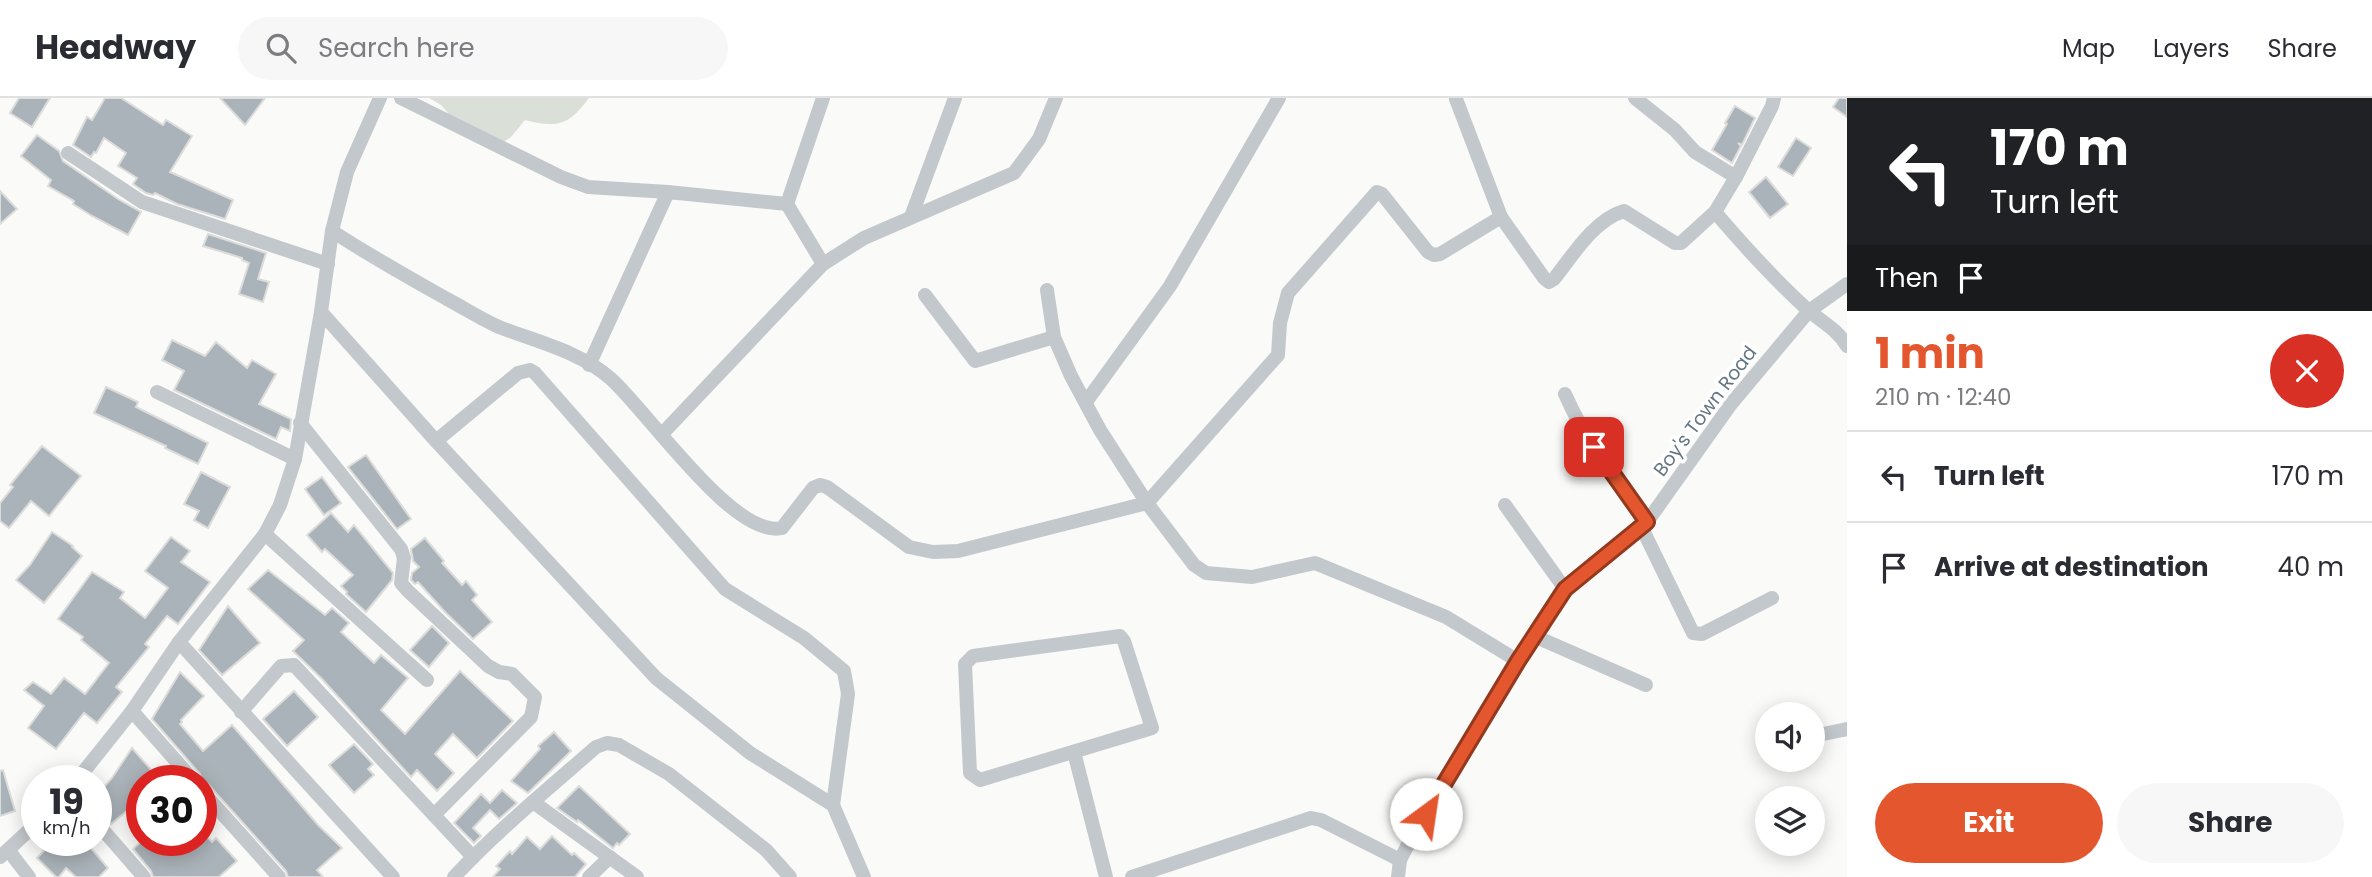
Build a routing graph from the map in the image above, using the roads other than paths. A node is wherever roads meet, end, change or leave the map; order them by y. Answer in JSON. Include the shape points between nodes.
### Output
{"nodes":[{"id":1,"x":380,"y":98,"type":"edge"},
{"id":2,"x":401,"y":98,"type":"edge"},
{"id":3,"x":823,"y":98,"type":"edge"},
{"id":4,"x":955,"y":98,"type":"edge"},
{"id":5,"x":1056,"y":98,"type":"edge"},
{"id":6,"x":1279,"y":98,"type":"edge"},
{"id":7,"x":1635,"y":98,"type":"edge"},
{"id":8,"x":1774,"y":98,"type":"edge"},
{"id":9,"x":1456,"y":99,"type":"edge"},
{"id":10,"x":68,"y":153,"type":"dead end"},
{"id":11,"x":1736,"y":177,"type":"junction"},
{"id":12,"x":668,"y":192,"type":"junction"},
{"id":13,"x":787,"y":204,"type":"junction"},
{"id":14,"x":1715,"y":212,"type":"junction"},
{"id":15,"x":911,"y":217,"type":"junction"},
{"id":16,"x":1501,"y":217,"type":"junction"},
{"id":17,"x":332,"y":231,"type":"junction"},
{"id":18,"x":328,"y":264,"type":"junction"},
{"id":19,"x":823,"y":264,"type":"junction"},
{"id":20,"x":1847,"y":284,"type":"edge"},
{"id":21,"x":1047,"y":290,"type":"dead end"},
{"id":22,"x":925,"y":295,"type":"dead end"},
{"id":23,"x":1809,"y":311,"type":"junction"},
{"id":24,"x":321,"y":312,"type":"junction"},
{"id":25,"x":1054,"y":337,"type":"junction"},
{"id":26,"x":1847,"y":346,"type":"edge"},
{"id":27,"x":589,"y":365,"type":"junction"},
{"id":28,"x":157,"y":392,"type":"dead end"},
{"id":29,"x":1565,"y":394,"type":"dead end"},
{"id":30,"x":1086,"y":402,"type":"junction"},
{"id":31,"x":300,"y":423,"type":"junction"},
{"id":32,"x":662,"y":434,"type":"junction"},
{"id":33,"x":436,"y":441,"type":"junction"},
{"id":34,"x":295,"y":459,"type":"junction"},
{"id":35,"x":1147,"y":503,"type":"junction"},
{"id":36,"x":1505,"y":505,"type":"dead end"},
{"id":37,"x":1644,"y":524,"type":"junction"},
{"id":38,"x":265,"y":534,"type":"junction"},
{"id":39,"x":1565,"y":589,"type":"junction"},
{"id":40,"x":1772,"y":598,"type":"dead end"},
{"id":41,"x":1534,"y":636,"type":"junction"},
{"id":42,"x":179,"y":642,"type":"junction"},
{"id":43,"x":1518,"y":661,"type":"junction"},
{"id":44,"x":427,"y":680,"type":"dead end"},
{"id":45,"x":1646,"y":685,"type":"dead end"},
{"id":46,"x":132,"y":711,"type":"junction"},
{"id":47,"x":241,"y":712,"type":"junction"},
{"id":48,"x":1847,"y":729,"type":"edge"},
{"id":49,"x":1825,"y":734,"type":"edge"},
{"id":50,"x":1074,"y":752,"type":"junction"},
{"id":51,"x":89,"y":765,"type":"edge"},
{"id":52,"x":180,"y":765,"type":"edge"},
{"id":53,"x":533,"y":802,"type":"junction"},
{"id":54,"x":833,"y":805,"type":"junction"},
{"id":55,"x":217,"y":808,"type":"edge"},
{"id":56,"x":434,"y":815,"type":"junction"},
{"id":57,"x":21,"y":838,"type":"edge"},
{"id":58,"x":112,"y":840,"type":"edge"},
{"id":59,"x":4,"y":854,"type":"edge"},
{"id":60,"x":472,"y":857,"type":"junction"},
{"id":61,"x":610,"y":858,"type":"junction"},
{"id":62,"x":1400,"y":860,"type":"junction"},
{"id":63,"x":29,"y":877,"type":"edge"},
{"id":64,"x":144,"y":877,"type":"edge"},
{"id":65,"x":279,"y":877,"type":"edge"},
{"id":66,"x":393,"y":877,"type":"edge"},
{"id":67,"x":454,"y":877,"type":"edge"},
{"id":68,"x":589,"y":877,"type":"edge"},
{"id":69,"x":637,"y":877,"type":"edge"},
{"id":70,"x":790,"y":877,"type":"edge"},
{"id":71,"x":864,"y":877,"type":"edge"},
{"id":72,"x":1106,"y":877,"type":"edge"},
{"id":73,"x":1132,"y":877,"type":"edge"},
{"id":74,"x":1398,"y":877,"type":"edge"}],
"edges":[{"from":1,"to":17,"type":"street","via":[[347,173]]},
{"from":2,"to":12,"type":"street","via":[[589,187]]},
{"from":3,"to":13,"type":"street"},
{"from":4,"to":15,"type":"street"},
{"from":5,"to":15,"type":"street","via":[[1039,139],[1014,173]]},
{"from":6,"to":30,"type":"street","via":[[1170,286]]},
{"from":7,"to":11,"type":"street","via":[[1695,152]]},
{"from":8,"to":11,"type":"street"},
{"from":9,"to":16,"type":"street"},
{"from":10,"to":18,"type":"street","via":[[142,202]]},
{"from":11,"to":14,"type":"street"},
{"from":12,"to":13,"type":"street"},
{"from":12,"to":27,"type":"street"},
{"from":13,"to":19,"type":"street"},
{"from":14,"to":16,"type":"street","via":[[1681,243],[1624,211],[1610,215],[1549,282]]},
{"from":14,"to":23,"type":"street"},
{"from":15,"to":19,"type":"street","via":[[864,238]]},
{"from":16,"to":35,"type":"street","via":[[1434,255],[1377,192],[1288,293],[1278,355]]},
{"from":17,"to":18,"type":"street"},
{"from":17,"to":27,"type":"street","via":[[498,326]]},
{"from":18,"to":24,"type":"street"},
{"from":19,"to":32,"type":"street"},
{"from":20,"to":23,"type":"street","name":"Boy's Town Road"},
{"from":21,"to":25,"type":"street"},
{"from":22,"to":25,"type":"street","via":[[975,361]]},
{"from":23,"to":26,"type":"street"},
{"from":23,"to":37,"type":"street","name":"Boy's Town Road","via":[[1731,404]]},
{"from":24,"to":31,"type":"street"},
{"from":24,"to":33,"type":"street"},
{"from":25,"to":30,"type":"street"},
{"from":27,"to":32,"type":"street","via":[[610,377]]},
{"from":28,"to":34,"type":"street"},
{"from":29,"to":37,"type":"street"},
{"from":30,"to":35,"type":"street"},
{"from":31,"to":34,"type":"street"},
{"from":31,"to":56,"type":"street","via":[[401,549],[401,583],[488,666],[512,674],[535,697],[531,717]]},
{"from":32,"to":35,"type":"street","via":[[733,510],[774,530],[782,528],[820,485],[909,547],[933,552],[958,551]]},
{"from":33,"to":54,"type":"street","via":[[656,678],[750,754]]},
{"from":33,"to":54,"type":"street","via":[[518,373],[535,373],[725,589],[804,638],[844,671],[848,694]]},
{"from":34,"to":38,"type":"street","via":[[281,505]]},
{"from":35,"to":43,"type":"street","via":[[1194,565],[1206,573],[1252,577],[1315,563],[1446,617]]},
{"from":36,"to":39,"type":"street"},
{"from":37,"to":39,"type":"street","name":"Boy's Town Road"},
{"from":37,"to":40,"type":"street","via":[[1693,633],[1702,634]]},
{"from":38,"to":42,"type":"street"},
{"from":38,"to":44,"type":"street"},
{"from":39,"to":41,"type":"street","name":"Boy's Town Road"},
{"from":41,"to":43,"type":"street","name":"Boy's Town Road"},
{"from":41,"to":45,"type":"street"},
{"from":42,"to":46,"type":"street"},
{"from":42,"to":47,"type":"street"},
{"from":43,"to":62,"type":"street","name":"Boy's Town Road"},
{"from":46,"to":51,"type":"street"},
{"from":46,"to":52,"type":"street"},
{"from":47,"to":56,"type":"street","via":[[281,666],[294,664]]},
{"from":47,"to":66,"type":"street"},
{"from":48,"to":49,"type":"street"},
{"from":50,"to":50,"type":"street","via":[[974,778],[970,773],[967,660],[1120,635],[1152,728]]},
{"from":50,"to":72,"type":"street"},
{"from":53,"to":60,"type":"street"},
{"from":53,"to":61,"type":"street"},
{"from":53,"to":70,"type":"street","via":[[596,747],[607,743],[619,746],[669,774],[766,849]]},
{"from":54,"to":71,"type":"street"},
{"from":55,"to":65,"type":"street"},
{"from":56,"to":60,"type":"street"},
{"from":57,"to":59,"type":"street"},
{"from":58,"to":64,"type":"street"},
{"from":59,"to":63,"type":"street"},
{"from":60,"to":67,"type":"street"},
{"from":61,"to":68,"type":"street"},
{"from":61,"to":69,"type":"street"},
{"from":62,"to":73,"type":"street","via":[[1311,818]]},
{"from":62,"to":74,"type":"street","name":"Boy's Town Road"}]}
